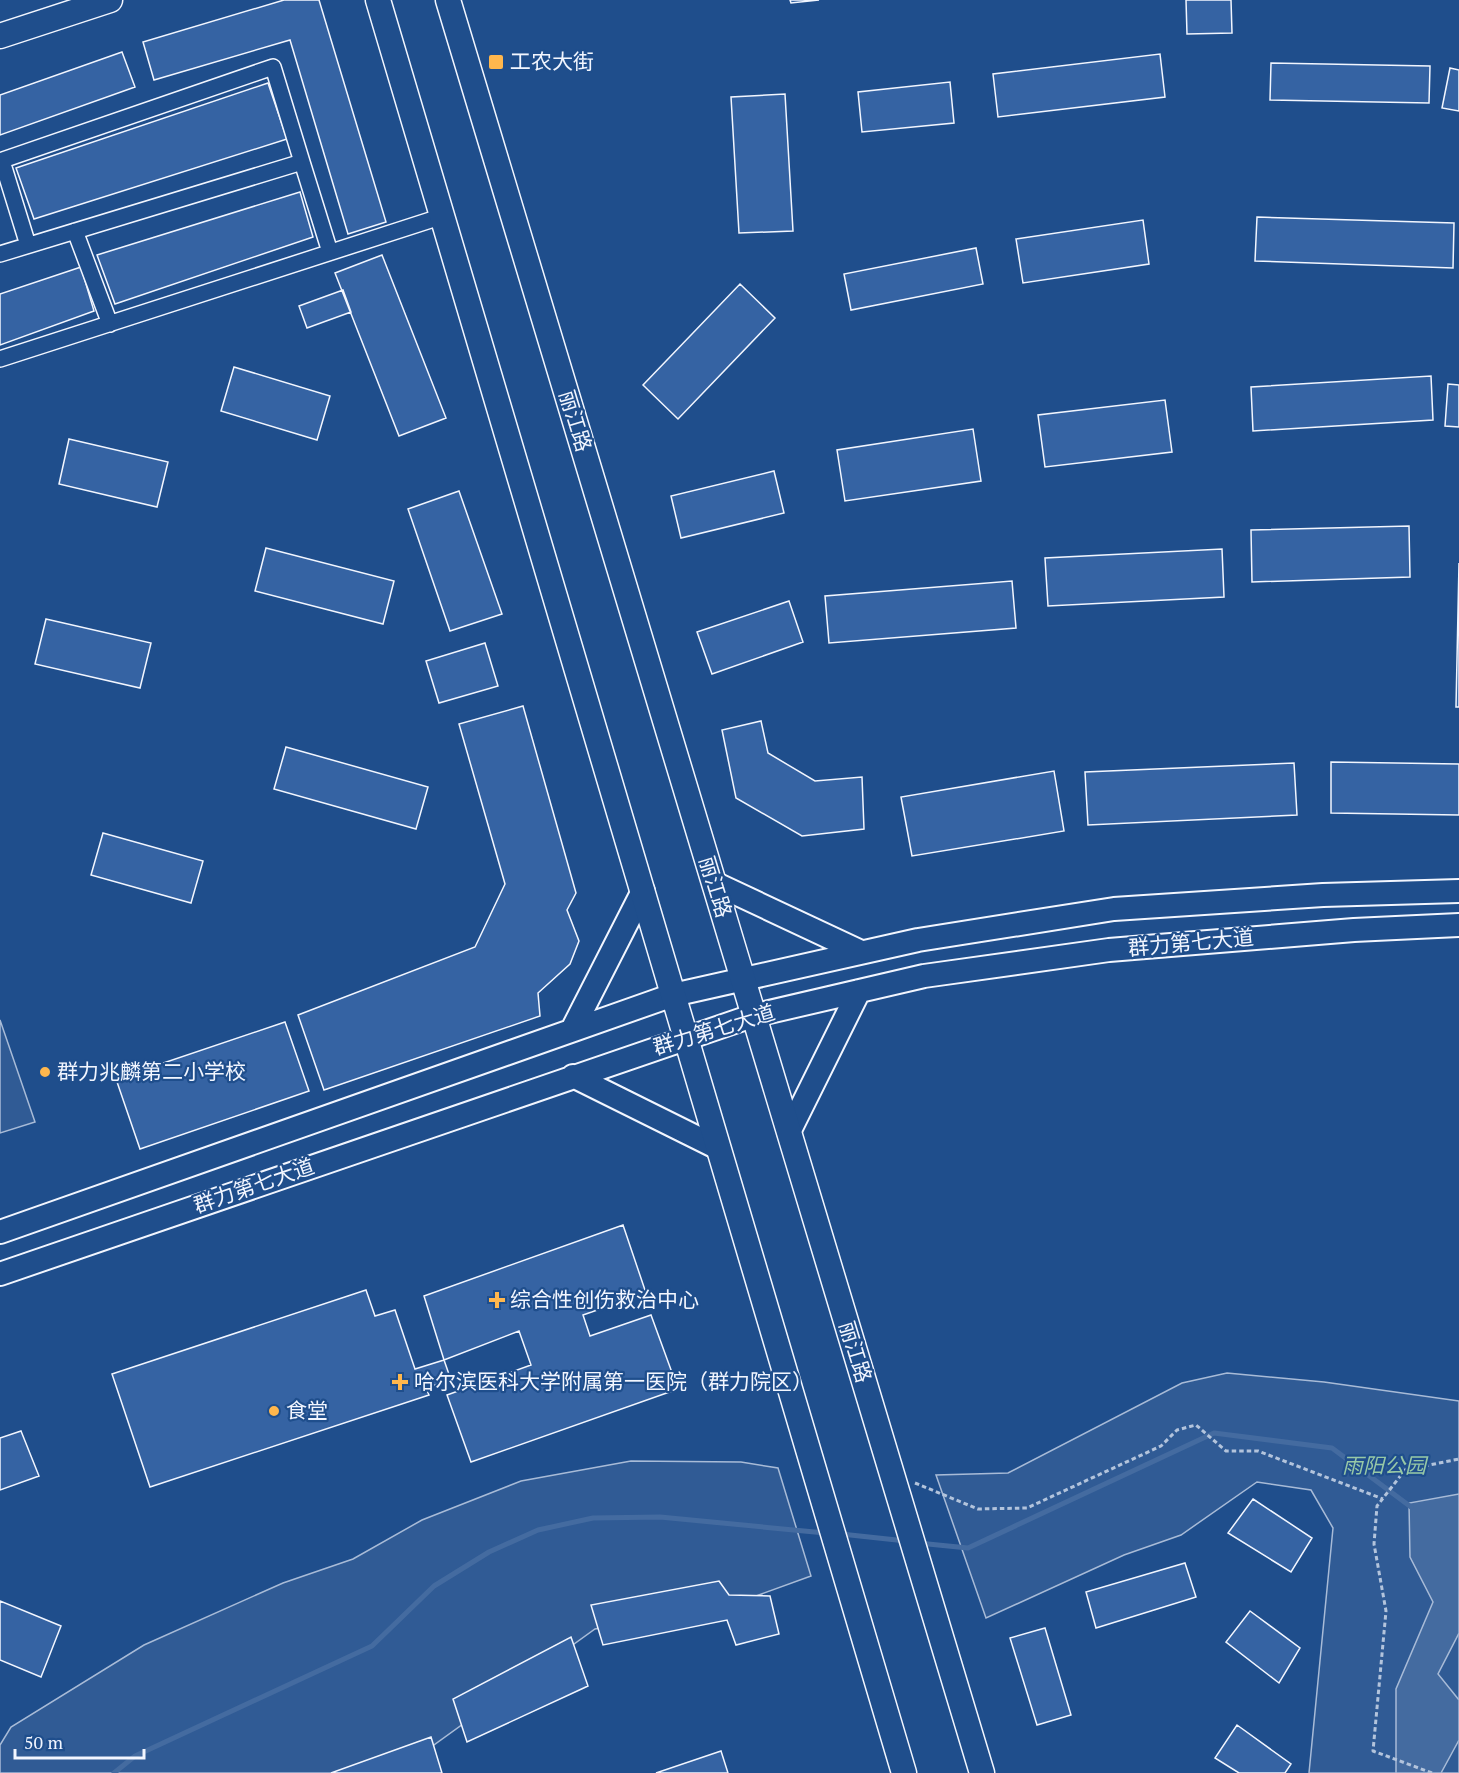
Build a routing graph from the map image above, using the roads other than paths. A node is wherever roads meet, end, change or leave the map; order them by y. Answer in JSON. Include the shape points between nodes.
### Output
{"nodes":[{"id":1,"x":110,"y":0,"type":"edge"},
{"id":2,"x":378,"y":0,"type":"edge"},
{"id":3,"x":448,"y":0,"type":"edge"},
{"id":4,"x":0,"y":36,"type":"edge"},
{"id":5,"x":1,"y":161,"type":"edge"},
{"id":6,"x":302,"y":162,"type":"junction"},
{"id":7,"x":443,"y":216,"type":"junction"},
{"id":8,"x":75,"y":231,"type":"junction"},
{"id":9,"x":28,"y":245,"type":"junction"},
{"id":10,"x":330,"y":252,"type":"junction"},
{"id":11,"x":0,"y":254,"type":"edge"},
{"id":12,"x":110,"y":324,"type":"junction"},
{"id":13,"x":0,"y":359,"type":"edge"},
{"id":14,"x":714,"y":883,"type":"junction"},
{"id":15,"x":644,"y":891,"type":"junction"},
{"id":16,"x":1459,"y":891,"type":"edge"},
{"id":17,"x":1459,"y":925,"type":"edge"},
{"id":18,"x":861,"y":952,"type":"junction"},
{"id":19,"x":742,"y":977,"type":"junction"},
{"id":20,"x":859,"y":991,"type":"junction"},
{"id":21,"x":673,"y":995,"type":"junction"},
{"id":22,"x":752,"y":1016,"type":"junction"},
{"id":23,"x":572,"y":1030,"type":"junction"},
{"id":24,"x":686,"y":1037,"type":"junction"},
{"id":25,"x":573,"y":1076,"type":"junction"},
{"id":26,"x":789,"y":1132,"type":"junction"},
{"id":27,"x":718,"y":1148,"type":"junction"},
{"id":28,"x":0,"y":1232,"type":"edge"},
{"id":29,"x":0,"y":1274,"type":"edge"},
{"id":30,"x":904,"y":1773,"type":"edge"},
{"id":31,"x":982,"y":1773,"type":"edge"}],
"edges":[{"from":1,"to":4,"type":"main road"},
{"from":2,"to":7,"type":"main road"},
{"from":3,"to":14,"type":"main road","name":"丽江路"},
{"from":5,"to":6,"type":"street","via":[[273,67]]},
{"from":5,"to":9,"type":"street"},
{"from":6,"to":8,"type":"street"},
{"from":6,"to":10,"type":"street"},
{"from":7,"to":10,"type":"street"},
{"from":7,"to":15,"type":"main road"},
{"from":8,"to":9,"type":"street"},
{"from":8,"to":12,"type":"street"},
{"from":9,"to":11,"type":"street"},
{"from":10,"to":12,"type":"street"},
{"from":12,"to":13,"type":"street"},
{"from":14,"to":18,"type":"main road"},
{"from":14,"to":19,"type":"main road","name":"丽江路"},
{"from":15,"to":21,"type":"main road"},
{"from":15,"to":23,"type":"main road"},
{"from":16,"to":18,"type":"main road","name":"群力第七大道","via":[[1323,895],[1114,909]]},
{"from":17,"to":20,"type":"main road","name":"群力第七大道","via":[[1109,950],[924,976]]},
{"from":18,"to":19,"type":"main road","name":"群力第七大道"},
{"from":19,"to":21,"type":"main road","name":"群力第七大道"},
{"from":19,"to":22,"type":"main road","name":"丽江路"},
{"from":20,"to":22,"type":"main road","name":"群力第七大道"},
{"from":20,"to":26,"type":"main road"},
{"from":21,"to":23,"type":"main road","name":"群力第七大道"},
{"from":21,"to":24,"type":"main road"},
{"from":22,"to":24,"type":"main road","name":"群力第七大道"},
{"from":22,"to":26,"type":"main road","name":"丽江路"},
{"from":23,"to":28,"type":"main road","name":"群力第七大道"},
{"from":24,"to":25,"type":"main road","name":"群力第七大道"},
{"from":24,"to":27,"type":"main road"},
{"from":25,"to":27,"type":"main road"},
{"from":25,"to":29,"type":"main road","name":"群力第七大道"},
{"from":26,"to":31,"type":"main road","name":"丽江路"},
{"from":27,"to":30,"type":"main road"}]}
